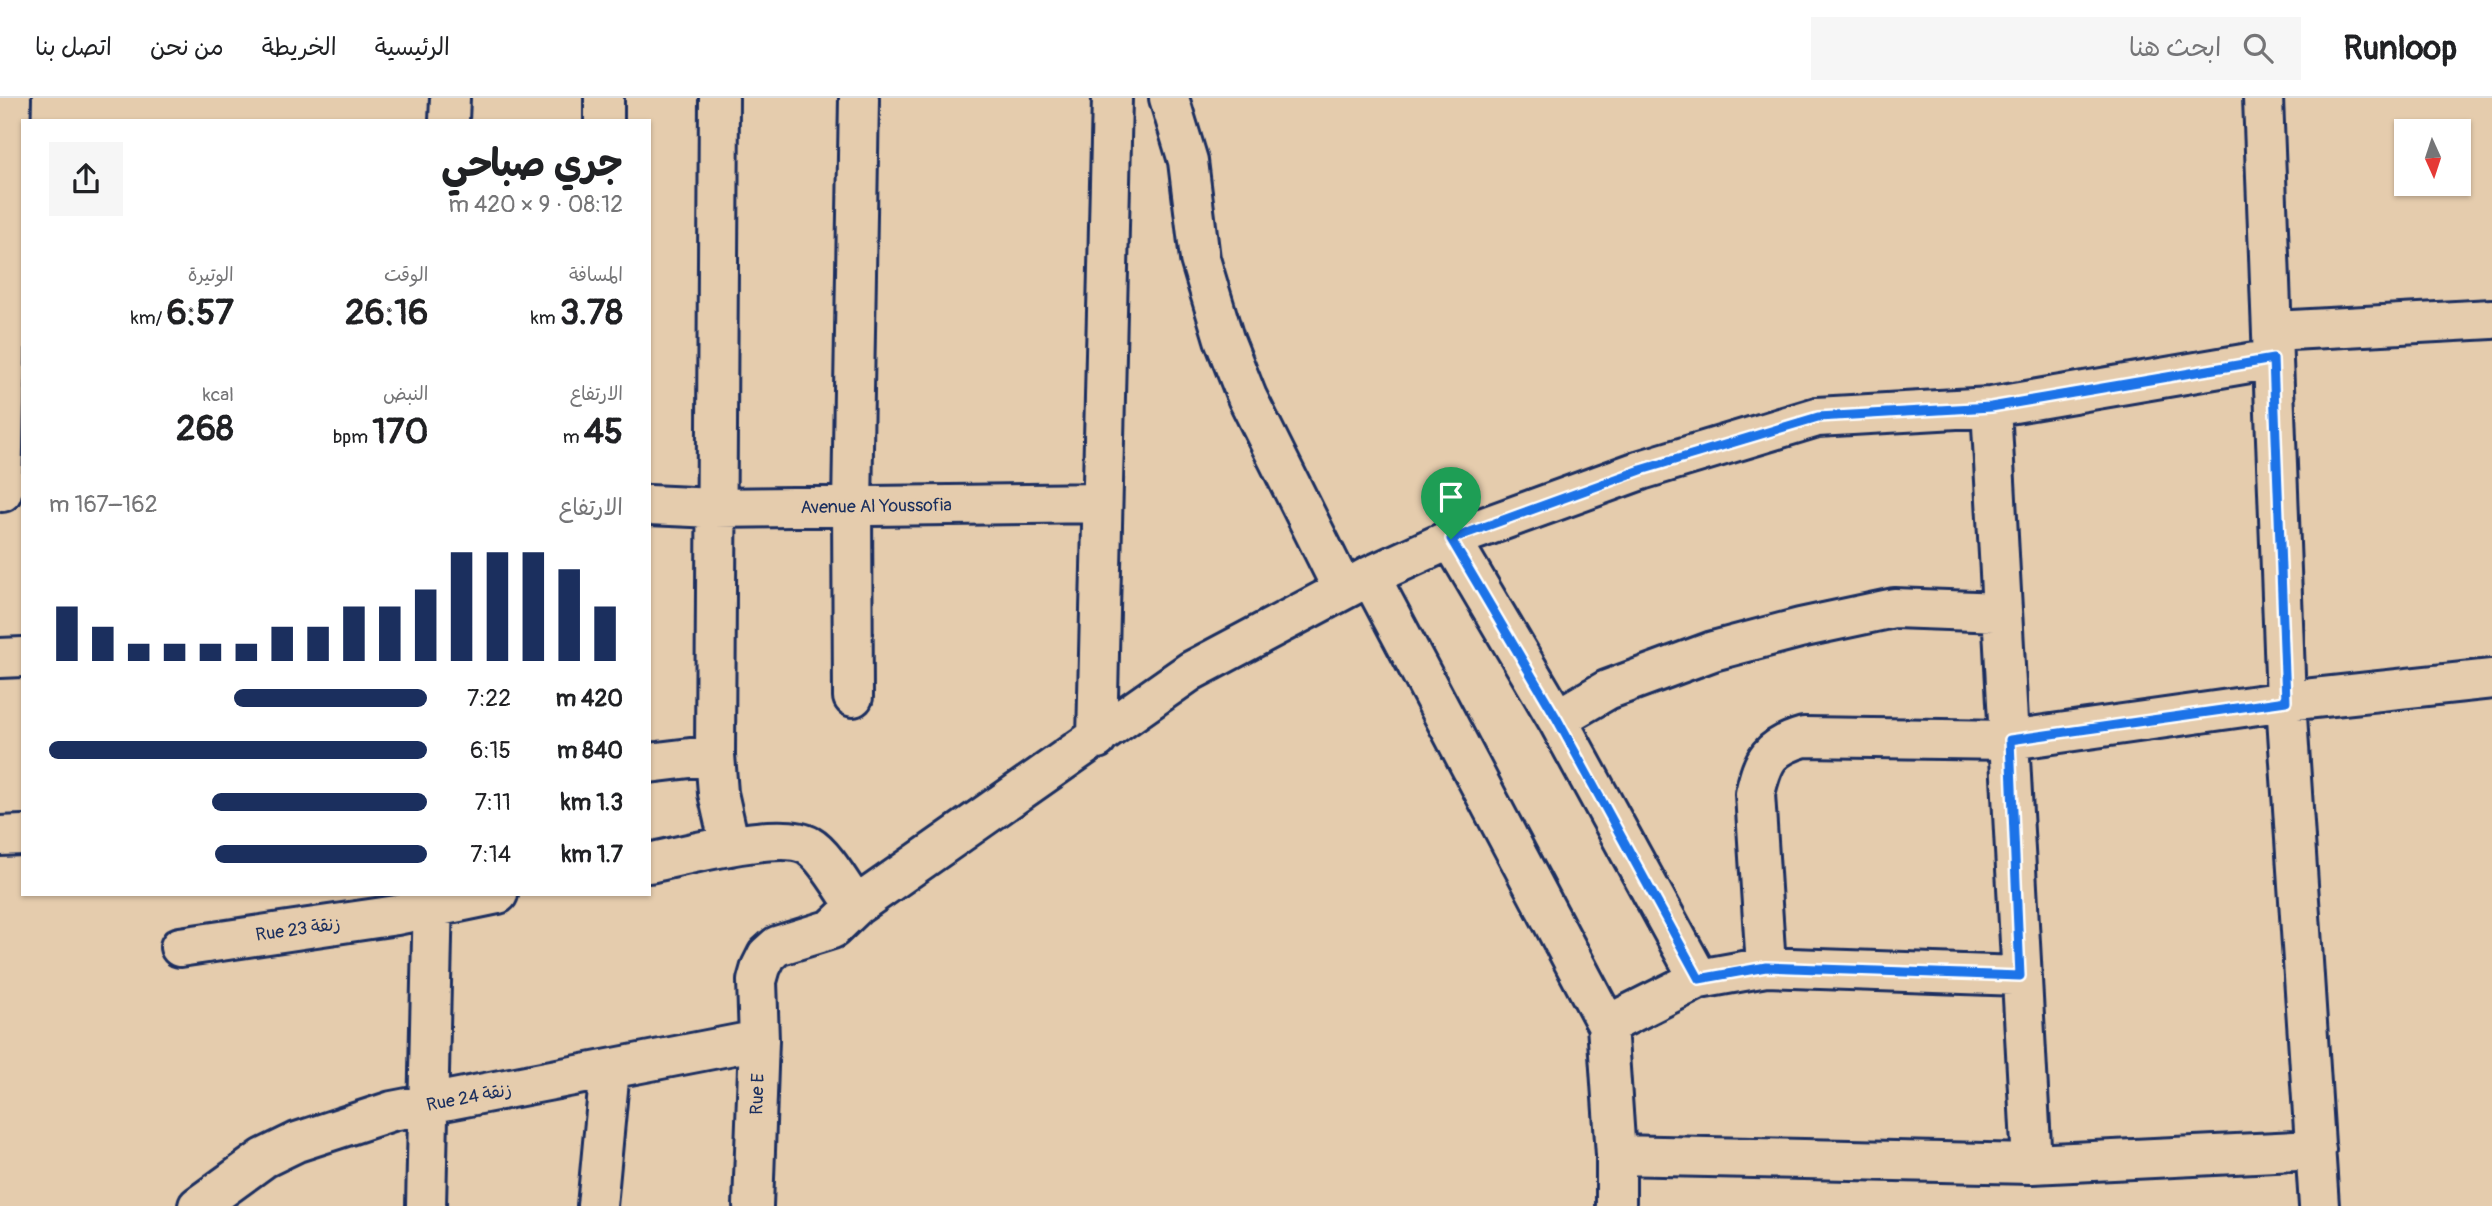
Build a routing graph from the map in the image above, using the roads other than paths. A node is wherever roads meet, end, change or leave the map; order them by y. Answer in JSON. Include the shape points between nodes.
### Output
{"nodes":[{"id":1,"x":11,"y":98,"type":"edge"},
{"id":2,"x":450,"y":98,"type":"edge"},
{"id":3,"x":604,"y":98,"type":"edge"},
{"id":4,"x":719,"y":98,"type":"edge"},
{"id":5,"x":859,"y":98,"type":"edge"},
{"id":6,"x":1112,"y":98,"type":"edge"},
{"id":7,"x":1169,"y":98,"type":"edge"},
{"id":8,"x":2263,"y":98,"type":"edge"},
{"id":9,"x":449,"y":119,"type":"edge"},
{"id":10,"x":604,"y":119,"type":"edge"},
{"id":11,"x":2492,"y":319,"type":"edge"},
{"id":12,"x":2273,"y":345,"type":"junction"},
{"id":13,"x":1991,"y":407,"type":"junction"},
{"id":14,"x":8,"y":492,"type":"edge"},
{"id":15,"x":1102,"y":503,"type":"junction"},
{"id":16,"x":651,"y":505,"type":"edge"},
{"id":17,"x":852,"y":507,"type":"junction"},
{"id":18,"x":715,"y":508,"type":"junction"},
{"id":19,"x":1451,"y":539,"type":"junction"},
{"id":20,"x":1357,"y":583,"type":"junction"},
{"id":21,"x":2001,"y":612,"type":"junction"},
{"id":22,"x":21,"y":657,"type":"edge"},
{"id":23,"x":0,"y":658,"type":"edge"},
{"id":24,"x":2492,"y":679,"type":"edge"},
{"id":25,"x":853,"y":697,"type":"dead end"},
{"id":26,"x":2286,"y":701,"type":"junction"},
{"id":27,"x":1557,"y":719,"type":"junction"},
{"id":28,"x":1097,"y":739,"type":"junction"},
{"id":29,"x":2010,"y":740,"type":"junction"},
{"id":30,"x":715,"y":755,"type":"junction"},
{"id":31,"x":651,"y":763,"type":"edge"},
{"id":32,"x":21,"y":835,"type":"edge"},
{"id":33,"x":0,"y":836,"type":"edge"},
{"id":34,"x":730,"y":846,"type":"junction"},
{"id":35,"x":651,"y":863,"type":"edge"},
{"id":36,"x":479,"y":896,"type":"edge"},
{"id":37,"x":432,"y":901,"type":"edge"},
{"id":38,"x":856,"y":906,"type":"junction"},
{"id":39,"x":180,"y":947,"type":"dead end"},
{"id":40,"x":1766,"y":967,"type":"junction"},
{"id":41,"x":2020,"y":976,"type":"junction"},
{"id":42,"x":1699,"y":979,"type":"junction"},
{"id":43,"x":1606,"y":1024,"type":"junction"},
{"id":44,"x":759,"y":1040,"type":"junction"},
{"id":45,"x":610,"y":1069,"type":"junction"},
{"id":46,"x":428,"y":1104,"type":"junction"},
{"id":47,"x":2316,"y":1150,"type":"junction"},
{"id":48,"x":1616,"y":1155,"type":"junction"},
{"id":49,"x":2032,"y":1164,"type":"junction"},
{"id":50,"x":198,"y":1206,"type":"edge"},
{"id":51,"x":426,"y":1206,"type":"edge"},
{"id":52,"x":597,"y":1206,"type":"edge"},
{"id":53,"x":753,"y":1206,"type":"edge"},
{"id":54,"x":1616,"y":1206,"type":"edge"},
{"id":55,"x":2319,"y":1206,"type":"edge"}],
"edges":[{"from":1,"to":14,"type":"street"},
{"from":2,"to":9,"type":"street"},
{"from":3,"to":10,"type":"street"},
{"from":4,"to":18,"type":"street"},
{"from":5,"to":17,"type":"street"},
{"from":6,"to":15,"type":"street"},
{"from":7,"to":20,"type":"street","via":[[1188,161],[1200,259],[1224,339],[1247,397]]},
{"from":8,"to":12,"type":"street"},
{"from":11,"to":12,"type":"street"},
{"from":12,"to":13,"type":"street"},
{"from":12,"to":26,"type":"street"},
{"from":13,"to":19,"type":"street","via":[[1818,417],[1641,470]]},
{"from":13,"to":21,"type":"street"},
{"from":15,"to":17,"type":"street","name":"Avenue Al Youssofia"},
{"from":15,"to":28,"type":"street"},
{"from":16,"to":18,"type":"street","name":"Avenue Al Youssofia"},
{"from":17,"to":18,"type":"street","name":"Avenue Al Youssofia"},
{"from":17,"to":25,"type":"street"},
{"from":18,"to":30,"type":"street"},
{"from":19,"to":20,"type":"street"},
{"from":19,"to":27,"type":"street"},
{"from":20,"to":28,"type":"street","via":[[1191,671]]},
{"from":20,"to":43,"type":"street"},
{"from":21,"to":27,"type":"street","via":[[1894,608],[1800,628],[1713,651],[1607,690]]},
{"from":21,"to":29,"type":"street"},
{"from":22,"to":23,"type":"street"},
{"from":24,"to":26,"type":"street"},
{"from":26,"to":29,"type":"street"},
{"from":26,"to":47,"type":"street"},
{"from":27,"to":42,"type":"street"},
{"from":28,"to":38,"type":"street"},
{"from":29,"to":40,"type":"street","via":[[1804,737],[1782,744],[1767,757],[1755,794]]},
{"from":29,"to":41,"type":"street"},
{"from":30,"to":31,"type":"street"},
{"from":30,"to":34,"type":"street"},
{"from":32,"to":33,"type":"street"},
{"from":34,"to":35,"type":"street"},
{"from":34,"to":38,"type":"street","via":[[786,840],[810,846]]},
{"from":36,"to":37,"type":"street","name":"Rue 23 زنقة"},
{"from":37,"to":39,"type":"street","name":"Rue 23 زنقة"},
{"from":37,"to":46,"type":"street"},
{"from":38,"to":44,"type":"street","name":"Rue E","via":[[832,929],[777,946],[767,955],[757,981]]},
{"from":40,"to":41,"type":"street"},
{"from":40,"to":42,"type":"street"},
{"from":41,"to":49,"type":"street"},
{"from":42,"to":43,"type":"street"},
{"from":43,"to":48,"type":"street"},
{"from":44,"to":45,"type":"street","name":"Rue 24 زنقة"},
{"from":44,"to":53,"type":"street","name":"Rue E"},
{"from":45,"to":46,"type":"street","name":"Rue 24 زنقة"},
{"from":45,"to":52,"type":"street"},
{"from":46,"to":50,"type":"street","name":"Rue 24 زنقة","via":[[297,1142],[264,1158]]},
{"from":46,"to":51,"type":"street"},
{"from":47,"to":49,"type":"street"},
{"from":47,"to":55,"type":"street"},
{"from":48,"to":49,"type":"street"},
{"from":48,"to":54,"type":"street"}]}
